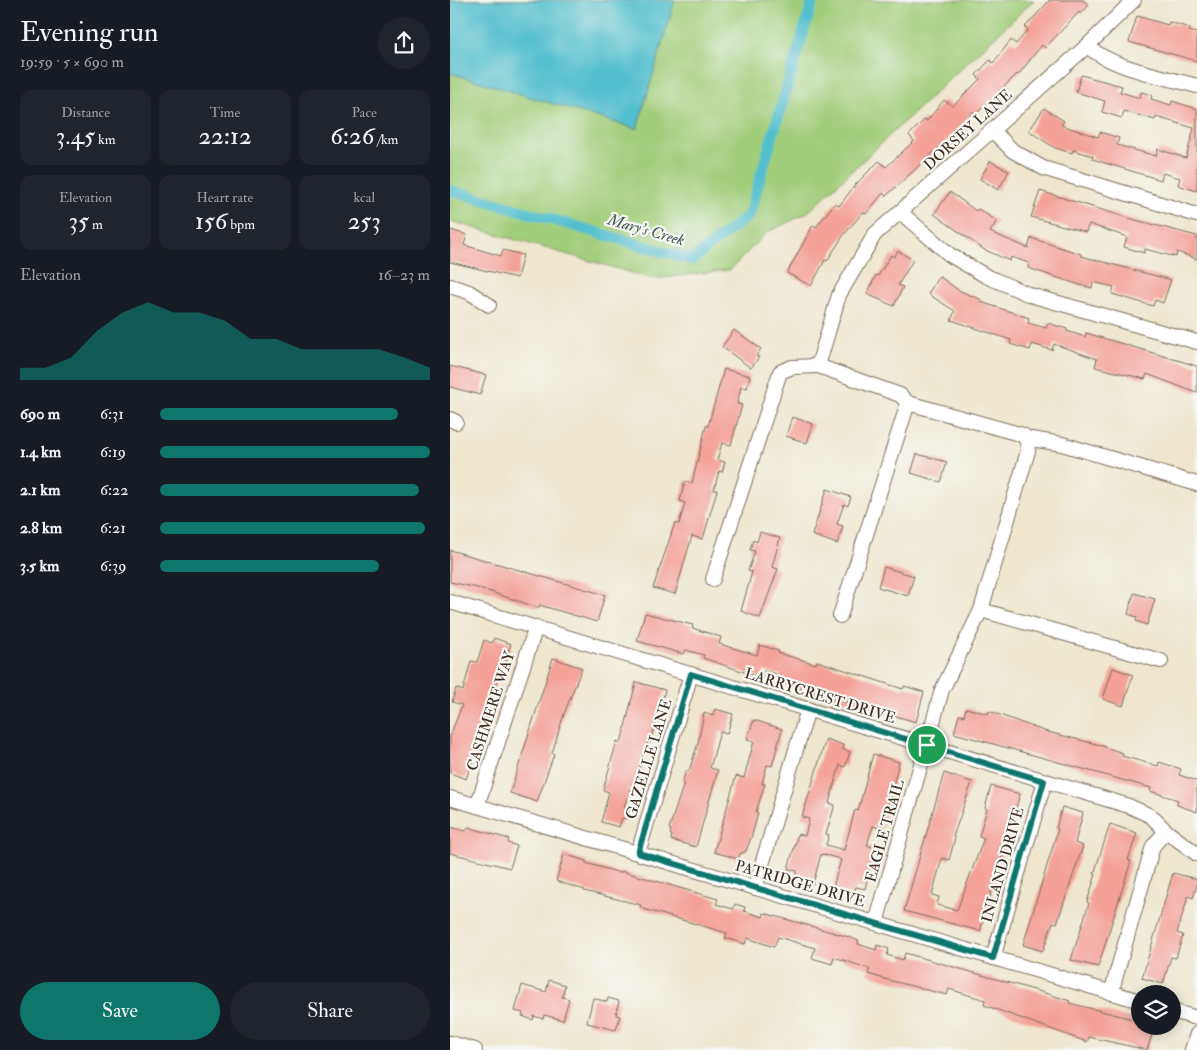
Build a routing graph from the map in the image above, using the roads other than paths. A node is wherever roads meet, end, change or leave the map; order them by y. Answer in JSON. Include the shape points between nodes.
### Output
{"nodes":[{"id":1,"x":1129,"y":2,"type":"edge"},
{"id":2,"x":1087,"y":46,"type":"junction"},
{"id":3,"x":1197,"y":86,"type":"edge"},
{"id":4,"x":992,"y":130,"type":"junction"},
{"id":5,"x":900,"y":212,"type":"junction"},
{"id":6,"x":1197,"y":215,"type":"edge"},
{"id":7,"x":450,"y":286,"type":"edge"},
{"id":8,"x":489,"y":305,"type":"dead end"},
{"id":9,"x":1197,"y":342,"type":"edge"},
{"id":10,"x":818,"y":366,"type":"junction"},
{"id":11,"x":908,"y":403,"type":"junction"},
{"id":12,"x":1025,"y":438,"type":"junction"},
{"id":13,"x":1197,"y":484,"type":"edge"},
{"id":14,"x":713,"y":579,"type":"dead end"},
{"id":15,"x":450,"y":602,"type":"edge"},
{"id":16,"x":981,"y":610,"type":"junction"},
{"id":17,"x":840,"y":616,"type":"dead end"},
{"id":18,"x":536,"y":627,"type":"junction"},
{"id":19,"x":1161,"y":661,"type":"dead end"},
{"id":20,"x":691,"y":674,"type":"junction"},
{"id":21,"x":808,"y":709,"type":"junction"},
{"id":22,"x":927,"y":745,"type":"junction"},
{"id":23,"x":1044,"y":781,"type":"junction"},
{"id":24,"x":450,"y":798,"type":"edge"},
{"id":25,"x":477,"y":806,"type":"junction"},
{"id":26,"x":1166,"y":832,"type":"junction"},
{"id":27,"x":638,"y":853,"type":"junction"},
{"id":28,"x":1197,"y":854,"type":"edge"},
{"id":29,"x":755,"y":888,"type":"junction"},
{"id":30,"x":876,"y":923,"type":"junction"},
{"id":31,"x":993,"y":958,"type":"junction"},
{"id":32,"x":1111,"y":993,"type":"junction"},
{"id":33,"x":1131,"y":999,"type":"edge"},
{"id":34,"x":1181,"y":1014,"type":"edge"},
{"id":35,"x":1197,"y":1018,"type":"edge"},
{"id":36,"x":1197,"y":1034,"type":"edge"},
{"id":37,"x":450,"y":1042,"type":"edge"},
{"id":38,"x":476,"y":1050,"type":"edge"},
{"id":39,"x":1192,"y":1050,"type":"edge"}],
"edges":[{"from":1,"to":2,"type":"street","name":"DORSEY LANE"},
{"from":2,"to":3,"type":"street","via":[[1111,61]]},
{"from":2,"to":4,"type":"street","name":"DORSEY LANE"},
{"from":4,"to":5,"type":"street","name":"DORSEY LANE"},
{"from":4,"to":6,"type":"street","via":[[1013,151],[1043,168]]},
{"from":5,"to":9,"type":"street","via":[[950,255],[986,276],[1030,295]]},
{"from":5,"to":10,"type":"street","name":"DORSEY LANE","via":[[875,234],[839,296]]},
{"from":7,"to":8,"type":"street","via":[[469,292]]},
{"from":10,"to":11,"type":"street","via":[[900,395]]},
{"from":10,"to":14,"type":"street","via":[[792,367],[780,372]]},
{"from":11,"to":12,"type":"street"},
{"from":11,"to":17,"type":"street"},
{"from":12,"to":13,"type":"street","via":[[1062,444]]},
{"from":12,"to":16,"type":"street","name":"EAGLE TRAIL","via":[[1028,451]]},
{"from":15,"to":18,"type":"street","name":"LARRYCREST DRIVE"},
{"from":16,"to":19,"type":"street"},
{"from":16,"to":22,"type":"street","name":"EAGLE TRAIL","via":[[942,690]]},
{"from":18,"to":20,"type":"street","name":"LARRYCREST DRIVE"},
{"from":18,"to":25,"type":"street","name":"CASHMERE WAY"},
{"from":20,"to":21,"type":"street","name":"LARRYCREST DRIVE"},
{"from":20,"to":27,"type":"street","name":"GAZELLE LANE"},
{"from":21,"to":22,"type":"street","name":"LARRYCREST DRIVE"},
{"from":21,"to":29,"type":"street"},
{"from":22,"to":23,"type":"street","name":"LARRYCREST DRIVE"},
{"from":22,"to":30,"type":"street","name":"EAGLE TRAIL"},
{"from":23,"to":26,"type":"street","name":"LARRYCREST DRIVE","via":[[1129,806],[1151,816]]},
{"from":23,"to":31,"type":"street","name":"INLAND DRIVE"},
{"from":24,"to":25,"type":"street","name":"PATRIDGE DRIVE"},
{"from":25,"to":27,"type":"street","name":"PATRIDGE DRIVE"},
{"from":26,"to":28,"type":"street","name":"LARRYCREST DRIVE"},
{"from":26,"to":32,"type":"street","via":[[1153,846]]},
{"from":27,"to":29,"type":"street","name":"PATRIDGE DRIVE"},
{"from":29,"to":30,"type":"street","name":"PATRIDGE DRIVE"},
{"from":30,"to":31,"type":"street","name":"PATRIDGE DRIVE"},
{"from":31,"to":32,"type":"street","name":"PATRIDGE DRIVE"},
{"from":32,"to":33,"type":"street","name":"PATRIDGE DRIVE"},
{"from":34,"to":35,"type":"street"},
{"from":36,"to":39,"type":"street"},
{"from":37,"to":38,"type":"street"}]}
